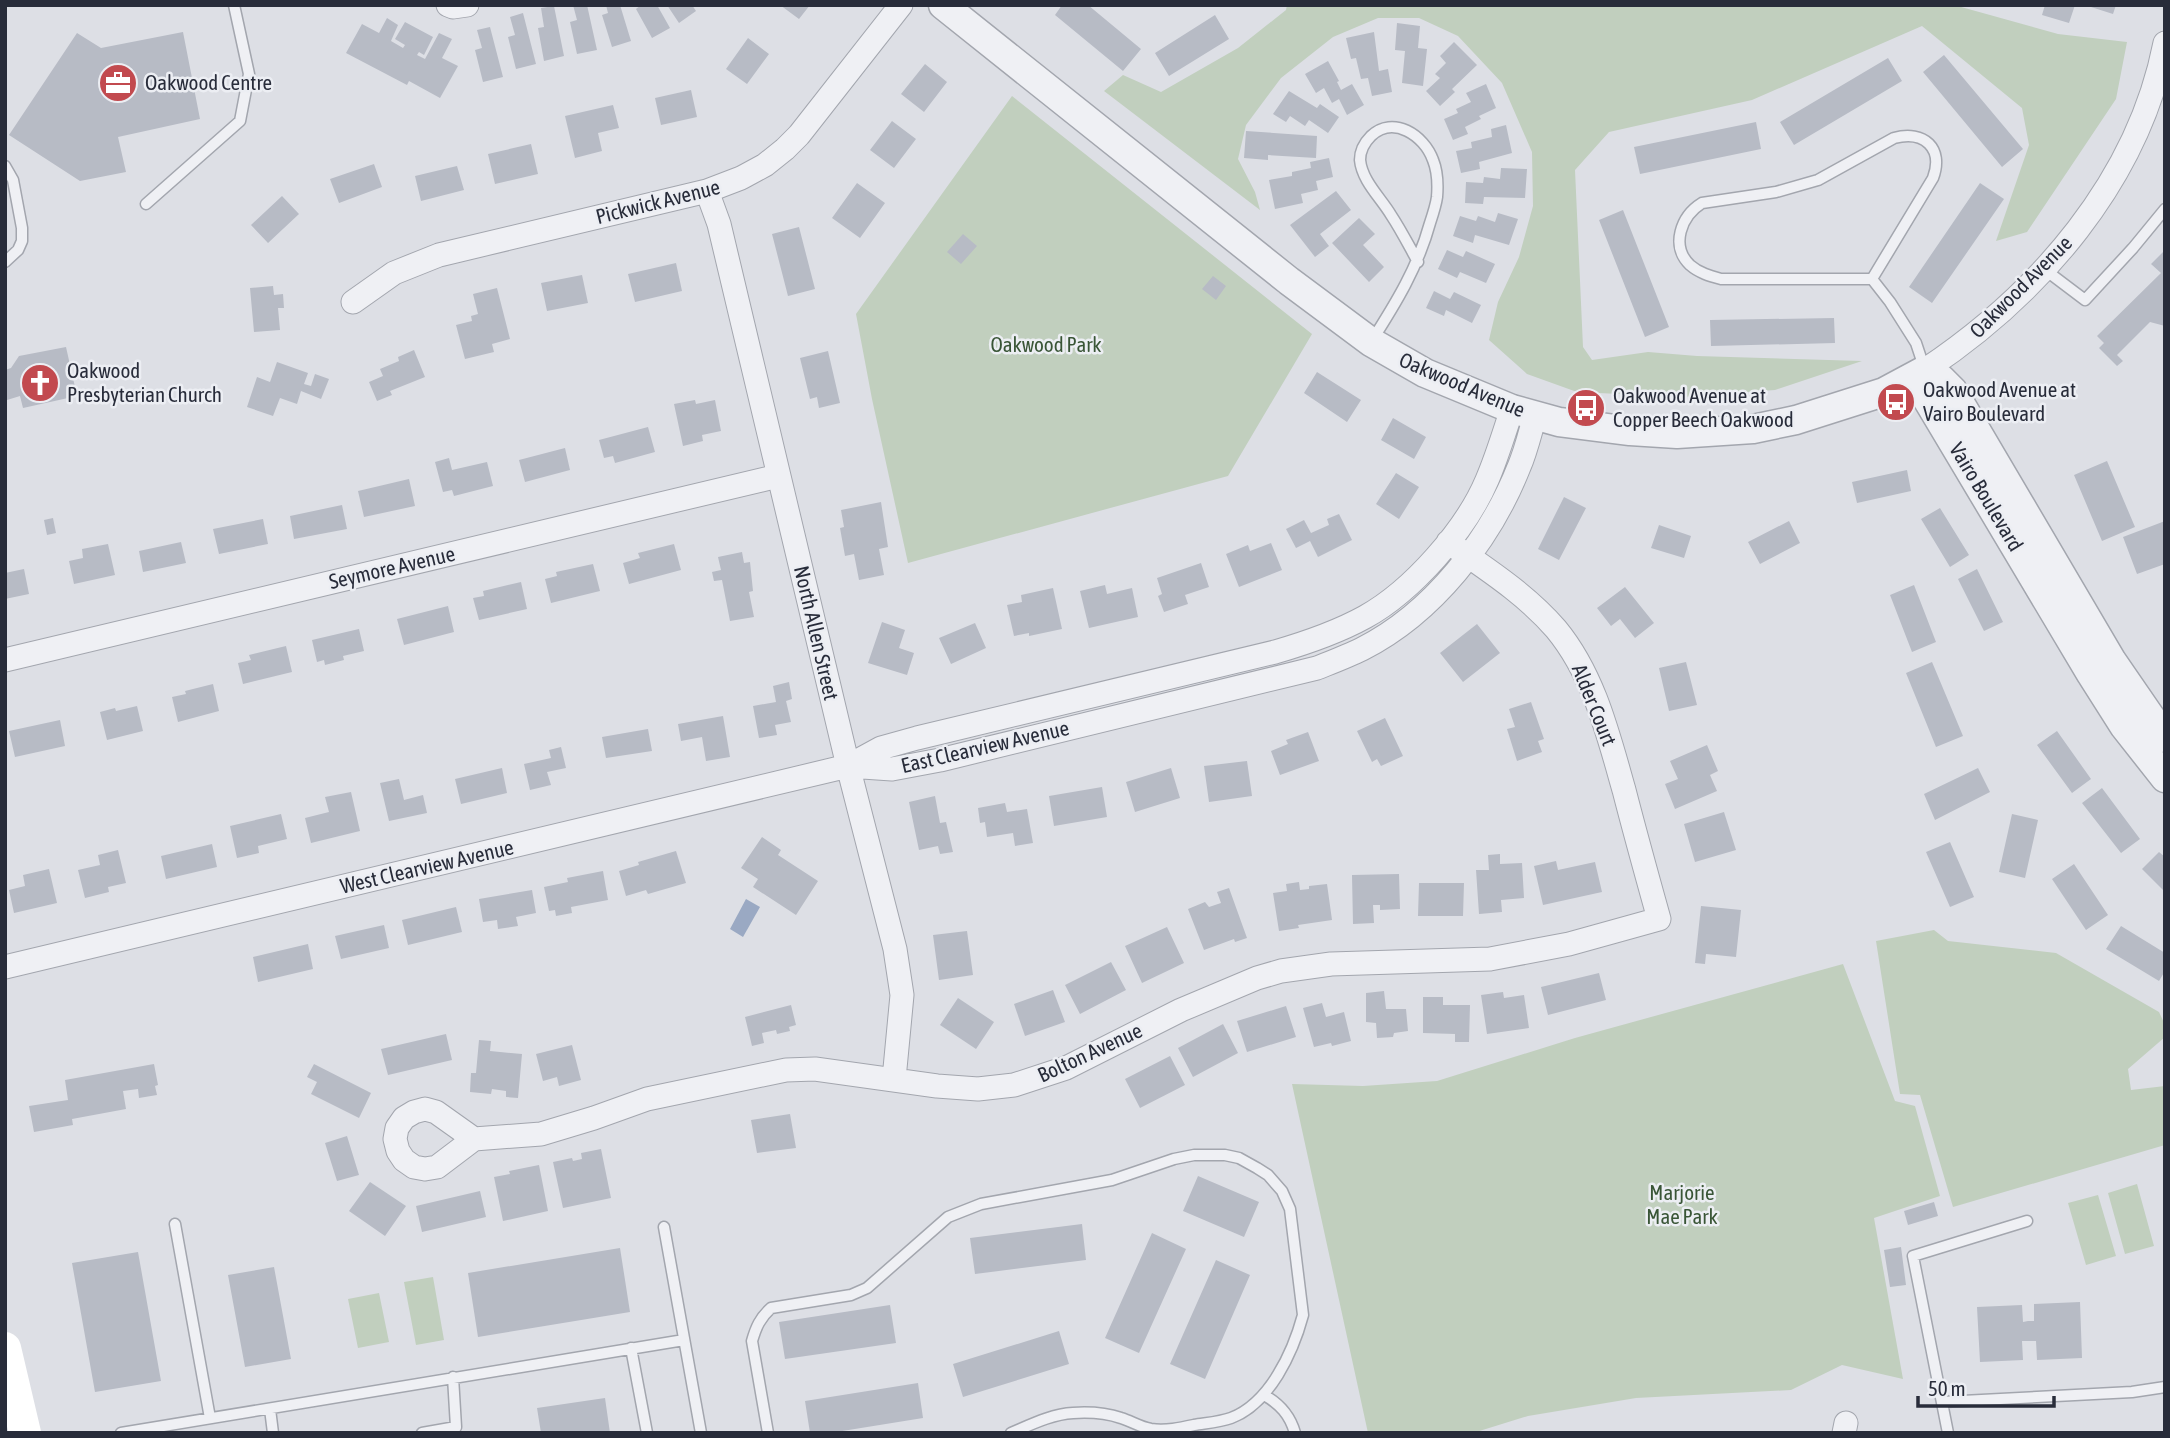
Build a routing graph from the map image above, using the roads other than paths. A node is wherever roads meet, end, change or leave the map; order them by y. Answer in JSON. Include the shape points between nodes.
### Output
{"nodes":[{"id":1,"x":234,"y":5,"type":"edge"},
{"id":2,"x":448,"y":5,"type":"edge"},
{"id":3,"x":467,"y":5,"type":"edge"},
{"id":4,"x":901,"y":5,"type":"edge"},
{"id":5,"x":943,"y":5,"type":"edge"},
{"id":6,"x":2163,"y":58,"type":"edge"},
{"id":7,"x":5,"y":166,"type":"edge"},
{"id":8,"x":707,"y":191,"type":"junction"},
{"id":9,"x":146,"y":204,"type":"dead end"},
{"id":10,"x":2165,"y":209,"type":"edge"},
{"id":11,"x":5,"y":262,"type":"edge"},
{"id":12,"x":1418,"y":262,"type":"junction"},
{"id":13,"x":2043,"y":269,"type":"junction"},
{"id":14,"x":1872,"y":279,"type":"junction"},
{"id":15,"x":353,"y":302,"type":"dead end"},
{"id":16,"x":1371,"y":342,"type":"junction"},
{"id":17,"x":1924,"y":370,"type":"junction"},
{"id":18,"x":1524,"y":413,"type":"junction"},
{"id":19,"x":778,"y":476,"type":"junction"},
{"id":20,"x":1448,"y":541,"type":"junction"},
{"id":21,"x":1468,"y":556,"type":"junction"},
{"id":22,"x":1293,"y":647,"type":"junction"},
{"id":23,"x":5,"y":660,"type":"edge"},
{"id":24,"x":1300,"y":672,"type":"junction"},
{"id":25,"x":1098,"y":695,"type":"junction"},
{"id":26,"x":1105,"y":719,"type":"junction"},
{"id":27,"x":2157,"y":740,"type":"edge"},
{"id":28,"x":848,"y":766,"type":"junction"},
{"id":29,"x":2165,"y":778,"type":"edge"},
{"id":30,"x":1659,"y":919,"type":"joint"},
{"id":31,"x":5,"y":967,"type":"edge"},
{"id":32,"x":894,"y":1079,"type":"junction"},
{"id":33,"x":474,"y":1139,"type":"dead end"},
{"id":34,"x":2027,"y":1222,"type":"dead end"},
{"id":35,"x":175,"y":1224,"type":"dead end"},
{"id":36,"x":664,"y":1227,"type":"dead end"},
{"id":37,"x":684,"y":1340,"type":"junction"},
{"id":38,"x":5,"y":1348,"type":"edge"},
{"id":39,"x":631,"y":1348,"type":"junction"},
{"id":40,"x":453,"y":1377,"type":"junction"},
{"id":41,"x":2165,"y":1387,"type":"edge"},
{"id":42,"x":1264,"y":1395,"type":"junction"},
{"id":43,"x":1943,"y":1402,"type":"junction"},
{"id":44,"x":270,"y":1409,"type":"junction"},
{"id":45,"x":210,"y":1418,"type":"junction"},
{"id":46,"x":1297,"y":1432,"type":"edge"},
{"id":47,"x":25,"y":1433,"type":"edge"},
{"id":48,"x":121,"y":1433,"type":"edge"},
{"id":49,"x":274,"y":1433,"type":"edge"},
{"id":50,"x":422,"y":1433,"type":"edge"},
{"id":51,"x":647,"y":1433,"type":"edge"},
{"id":52,"x":701,"y":1433,"type":"edge"},
{"id":53,"x":768,"y":1433,"type":"edge"},
{"id":54,"x":1011,"y":1433,"type":"edge"},
{"id":55,"x":1948,"y":1433,"type":"edge"}],
"edges":[{"from":1,"to":9,"type":"lane","via":[[249,74],[240,121]]},
{"from":2,"to":3,"type":"street"},
{"from":4,"to":8,"type":"street","name":"Pickwick Avenue","via":[[785,149],[741,178]]},
{"from":5,"to":16,"type":"street","name":"Oakwood Avenue"},
{"from":6,"to":13,"type":"street","name":"Oakwood Avenue","via":[[2134,139],[2081,225]]},
{"from":7,"to":11,"type":"lane","via":[[13,180],[22,228],[18,250]]},
{"from":8,"to":15,"type":"street","name":"Pickwick Avenue","via":[[439,255],[394,273]]},
{"from":8,"to":19,"type":"street","name":"North Allen Street","via":[[719,224]]},
{"from":10,"to":13,"type":"lane","via":[[2085,300]]},
{"from":12,"to":12,"type":"lane","via":[[1437,198],[1437,177],[1423,142],[1393,125],[1364,143],[1360,159],[1365,178]]},
{"from":12,"to":16,"type":"lane"},
{"from":13,"to":17,"type":"street","name":"Oakwood Avenue","via":[[1988,323]]},
{"from":14,"to":14,"type":"lane","via":[[1937,168],[1933,149],[1915,135],[1894,138],[1818,180],[1776,192],[1702,203],[1693,208],[1681,229],[1679,243],[1690,265],[1721,279]]},
{"from":14,"to":17,"type":"lane","via":[[1916,343]]},
{"from":16,"to":18,"type":"street","name":"Oakwood Avenue","via":[[1425,373]]},
{"from":17,"to":18,"type":"street","name":"Oakwood Avenue","via":[[1884,392],[1753,429],[1630,431]]},
{"from":17,"to":27,"type":"street","name":"Vairo Boulevard","via":[[1927,398],[2101,668],[2124,726]]},
{"from":18,"to":20,"type":"street","name":"East Clearview Avenue","via":[[1463,524]]},
{"from":18,"to":21,"type":"street","name":"East Clearview Avenue","via":[[1520,466],[1496,516]]},
{"from":19,"to":23,"type":"street","name":"Seymore Avenue"},
{"from":19,"to":28,"type":"street","name":"North Allen Street"},
{"from":20,"to":21,"type":"street","name":"Alder Court"},
{"from":20,"to":22,"type":"street","name":"East Clearview Avenue","via":[[1418,576],[1366,617]]},
{"from":21,"to":24,"type":"street","name":"East Clearview Avenue","via":[[1431,600],[1393,630],[1362,649]]},
{"from":21,"to":30,"type":"street","name":"Alder Court","via":[[1541,612],[1570,647],[1588,680],[1609,737]]},
{"from":22,"to":24,"type":"lane"},
{"from":22,"to":25,"type":"street","name":"East Clearview Avenue"},
{"from":24,"to":26,"type":"street","name":"East Clearview Avenue"},
{"from":25,"to":26,"type":"lane"},
{"from":25,"to":28,"type":"street","name":"East Clearview Avenue","via":[[881,748]]},
{"from":26,"to":28,"type":"street","name":"East Clearview Avenue","via":[[892,769]]},
{"from":27,"to":29,"type":"street","name":"Vairo Boulevard"},
{"from":28,"to":31,"type":"street","name":"West Clearview Avenue"},
{"from":28,"to":32,"type":"street","name":"North Allen Street","via":[[883,896],[902,995]]},
{"from":30,"to":32,"type":"street","name":"Bolton Avenue","via":[[1569,944],[1490,958],[1331,964],[1281,971],[1181,1010],[1066,1068],[1014,1085],[978,1089]]},
{"from":32,"to":33,"type":"street","name":"Bolton Avenue","via":[[786,1070],[647,1099],[541,1134]]},
{"from":34,"to":43,"type":"lane","via":[[1913,1256]]},
{"from":35,"to":45,"type":"lane"},
{"from":36,"to":37,"type":"lane"},
{"from":37,"to":39,"type":"lane"},
{"from":37,"to":52,"type":"lane"},
{"from":38,"to":47,"type":"main road"},
{"from":39,"to":40,"type":"lane"},
{"from":39,"to":51,"type":"lane"},
{"from":40,"to":44,"type":"lane"},
{"from":40,"to":50,"type":"lane","via":[[456,1427]]},
{"from":41,"to":43,"type":"lane"},
{"from":42,"to":46,"type":"lane","via":[[1283,1409]]},
{"from":42,"to":53,"type":"lane","via":[[1303,1315],[1290,1209],[1268,1175],[1239,1158],[1211,1154],[1174,1159],[1112,1180],[981,1204],[948,1217],[867,1288],[851,1295],[771,1308],[755,1328],[752,1341]]},
{"from":42,"to":54,"type":"lane","via":[[1232,1418],[1180,1428],[1150,1429],[1121,1418],[1069,1413]]},
{"from":43,"to":55,"type":"lane"},
{"from":44,"to":45,"type":"lane"},
{"from":44,"to":49,"type":"lane"},
{"from":45,"to":48,"type":"lane"}]}
